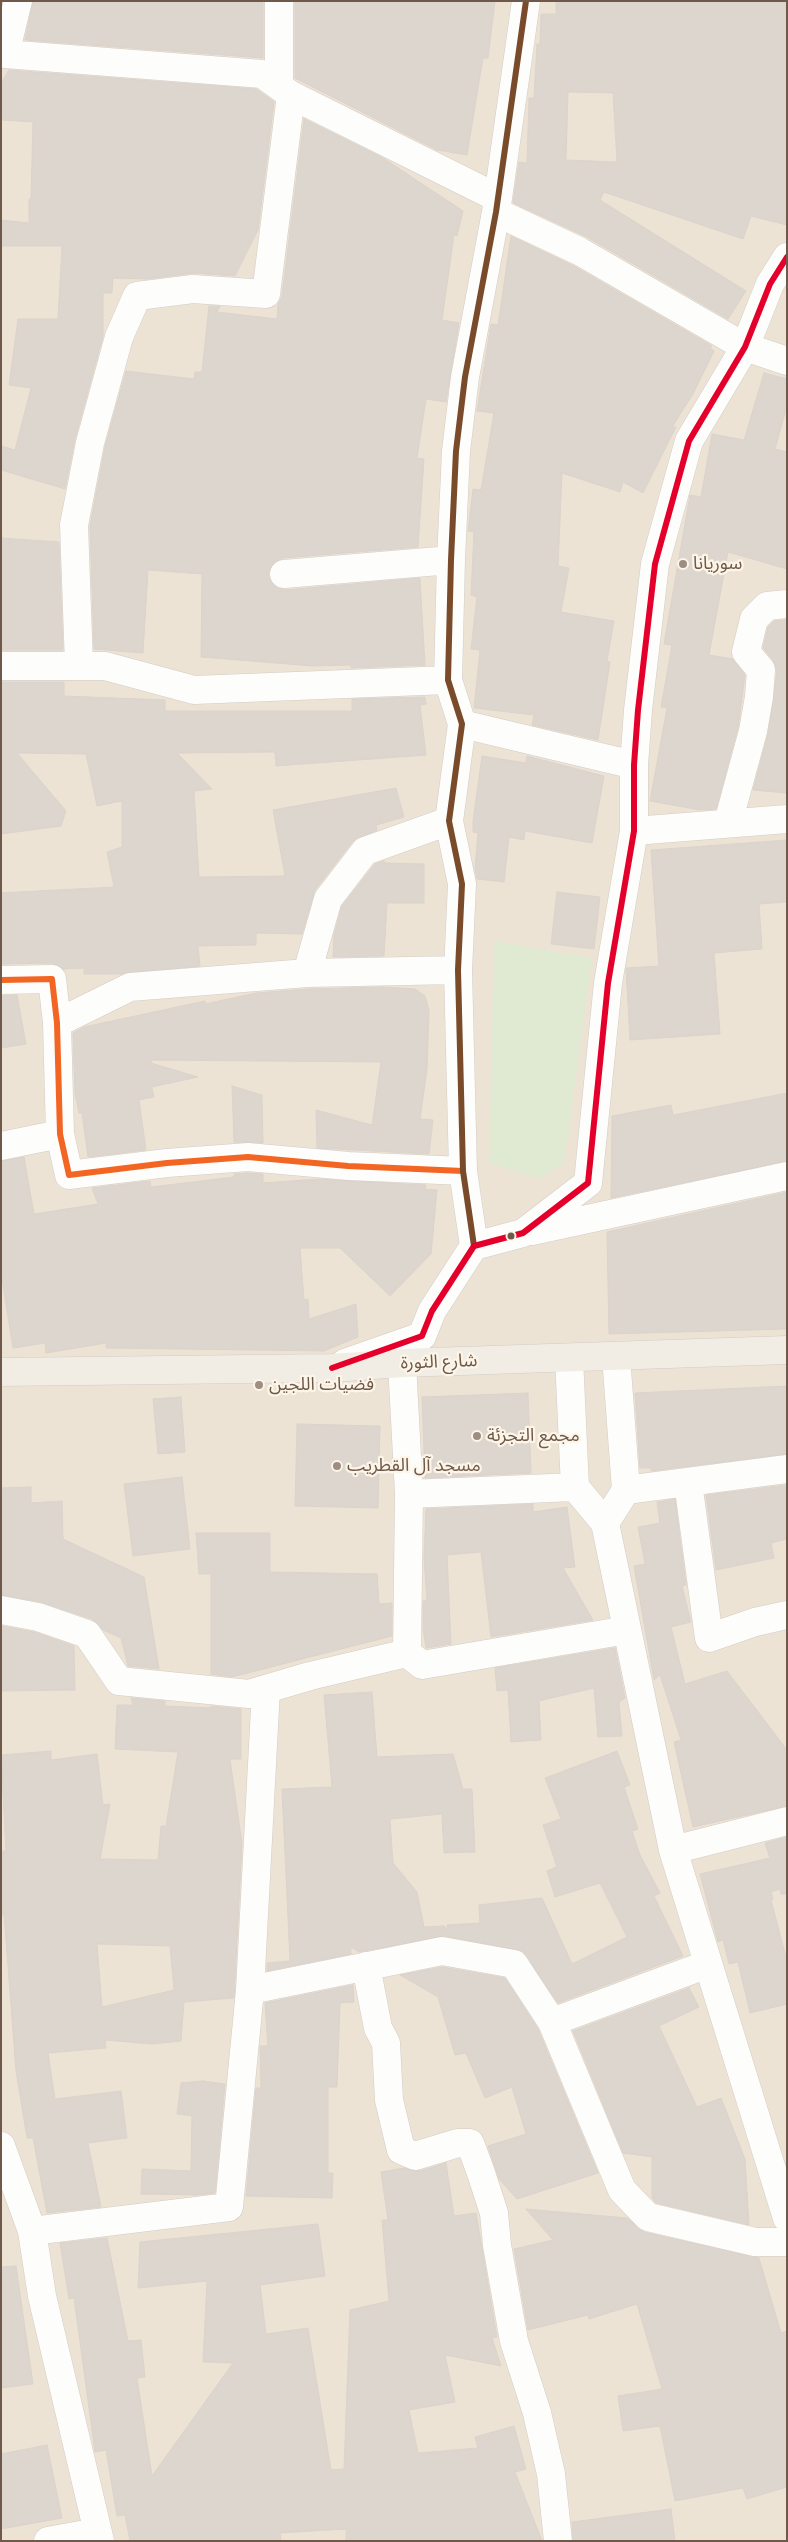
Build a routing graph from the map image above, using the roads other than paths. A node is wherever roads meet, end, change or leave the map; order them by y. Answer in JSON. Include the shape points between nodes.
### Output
{"nodes":[{"id":1,"x":279,"y":1,"type":"edge"},
{"id":2,"x":526,"y":1,"type":"edge"},
{"id":3,"x":12,"y":8,"type":"edge"},
{"id":4,"x":3,"y":57,"type":"edge"},
{"id":5,"x":285,"y":91,"type":"junction"},
{"id":6,"x":497,"y":205,"type":"junction"},
{"id":7,"x":787,"y":257,"type":"edge"},
{"id":8,"x":745,"y":347,"type":"junction"},
{"id":9,"x":787,"y":361,"type":"edge"},
{"id":10,"x":451,"y":560,"type":"junction"},
{"id":11,"x":284,"y":574,"type":"dead end"},
{"id":12,"x":787,"y":604,"type":"edge"},
{"id":13,"x":80,"y":665,"type":"junction"},
{"id":14,"x":1,"y":666,"type":"edge"},
{"id":15,"x":448,"y":680,"type":"junction"},
{"id":16,"x":462,"y":724,"type":"junction"},
{"id":17,"x":634,"y":765,"type":"junction"},
{"id":18,"x":787,"y":819,"type":"edge"},
{"id":19,"x":449,"y":821,"type":"junction"},
{"id":20,"x":728,"y":823,"type":"junction"},
{"id":21,"x":634,"y":831,"type":"junction"},
{"id":22,"x":458,"y":970,"type":"junction"},
{"id":23,"x":307,"y":972,"type":"junction"},
{"id":24,"x":1,"y":980,"type":"edge"},
{"id":25,"x":57,"y":1023,"type":"junction"},
{"id":26,"x":60,"y":1134,"type":"junction"},
{"id":27,"x":1,"y":1146,"type":"edge"},
{"id":28,"x":463,"y":1171,"type":"junction"},
{"id":29,"x":787,"y":1176,"type":"edge"},
{"id":30,"x":523,"y":1233,"type":"junction"},
{"id":31,"x":474,"y":1246,"type":"junction"},
{"id":32,"x":787,"y":1350,"type":"edge"},
{"id":33,"x":616,"y":1356,"type":"junction"},
{"id":34,"x":569,"y":1358,"type":"junction"},
{"id":35,"x":402,"y":1363,"type":"junction"},
{"id":36,"x":332,"y":1368,"type":"junction"},
{"id":37,"x":1,"y":1372,"type":"edge"},
{"id":38,"x":787,"y":1469,"type":"edge"},
{"id":39,"x":688,"y":1482,"type":"junction"},
{"id":40,"x":575,"y":1487,"type":"junction"},
{"id":41,"x":626,"y":1490,"type":"junction"},
{"id":42,"x":409,"y":1494,"type":"junction"},
{"id":43,"x":605,"y":1523,"type":"junction"},
{"id":44,"x":1,"y":1610,"type":"edge"},
{"id":45,"x":787,"y":1615,"type":"edge"},
{"id":46,"x":627,"y":1630,"type":"junction"},
{"id":47,"x":408,"y":1654,"type":"junction"},
{"id":48,"x":266,"y":1689,"type":"junction"},
{"id":49,"x":787,"y":1821,"type":"edge"},
{"id":50,"x":673,"y":1850,"type":"junction"},
{"id":51,"x":708,"y":1964,"type":"junction"},
{"id":52,"x":366,"y":1966,"type":"junction"},
{"id":53,"x":250,"y":1990,"type":"junction"},
{"id":54,"x":552,"y":2022,"type":"junction"},
{"id":55,"x":1,"y":2146,"type":"edge"},
{"id":56,"x":785,"y":2206,"type":"edge"},
{"id":57,"x":32,"y":2231,"type":"junction"},
{"id":58,"x":787,"y":2242,"type":"edge"},
{"id":59,"x":98,"y":2536,"type":"edge"},
{"id":60,"x":48,"y":2541,"type":"edge"},
{"id":61,"x":558,"y":2541,"type":"edge"}],
"edges":[{"from":1,"to":5,"type":"street"},
{"from":2,"to":6,"type":"street"},
{"from":3,"to":4,"type":"street"},
{"from":4,"to":5,"type":"street","via":[[262,74]]},
{"from":5,"to":6,"type":"street"},
{"from":5,"to":13,"type":"street","via":[[266,294],[193,289],[137,296],[119,337],[90,443],[74,525]]},
{"from":6,"to":8,"type":"street"},
{"from":6,"to":10,"type":"street","via":[[465,377],[456,451]]},
{"from":7,"to":8,"type":"street","via":[[770,284]]},
{"from":8,"to":9,"type":"street"},
{"from":8,"to":17,"type":"street","via":[[689,441],[655,564]]},
{"from":10,"to":11,"type":"street"},
{"from":10,"to":15,"type":"street"},
{"from":12,"to":20,"type":"street","via":[[767,606],[754,618],[746,652],[761,670],[759,697]]},
{"from":13,"to":14,"type":"street"},
{"from":13,"to":15,"type":"street","via":[[105,666],[194,690]]},
{"from":15,"to":16,"type":"street"},
{"from":16,"to":17,"type":"street"},
{"from":16,"to":19,"type":"street"},
{"from":17,"to":21,"type":"street"},
{"from":18,"to":20,"type":"street"},
{"from":19,"to":22,"type":"street","via":[[462,884]]},
{"from":19,"to":23,"type":"street","via":[[365,850],[328,899]]},
{"from":20,"to":21,"type":"street"},
{"from":21,"to":30,"type":"street","via":[[608,983],[588,1184]]},
{"from":22,"to":23,"type":"street"},
{"from":22,"to":28,"type":"street"},
{"from":23,"to":25,"type":"street","via":[[130,987]]},
{"from":24,"to":25,"type":"street","via":[[52,979]]},
{"from":25,"to":26,"type":"street"},
{"from":26,"to":27,"type":"street"},
{"from":26,"to":28,"type":"street","via":[[69,1175],[248,1157]]},
{"from":28,"to":31,"type":"street"},
{"from":29,"to":30,"type":"street"},
{"from":30,"to":31,"type":"street"},
{"from":31,"to":36,"type":"street","via":[[432,1312],[422,1336]]},
{"from":32,"to":33,"type":"main road","name":"شارع الثورة"},
{"from":33,"to":34,"type":"main road","name":"شارع الثورة"},
{"from":33,"to":41,"type":"street"},
{"from":34,"to":35,"type":"main road","name":"شارع الثورة"},
{"from":34,"to":40,"type":"street"},
{"from":35,"to":36,"type":"main road","name":"شارع الثورة"},
{"from":35,"to":42,"type":"street"},
{"from":36,"to":37,"type":"main road","name":"شارع الثورة"},
{"from":38,"to":39,"type":"street"},
{"from":39,"to":41,"type":"street"},
{"from":39,"to":45,"type":"street","via":[[710,1638],[754,1622]]},
{"from":40,"to":42,"type":"street"},
{"from":40,"to":43,"type":"street"},
{"from":41,"to":43,"type":"street"},
{"from":42,"to":47,"type":"street"},
{"from":43,"to":46,"type":"street"},
{"from":44,"to":48,"type":"street","via":[[38,1617],[87,1634],[119,1681],[249,1694]]},
{"from":46,"to":47,"type":"street","via":[[422,1666]]},
{"from":46,"to":50,"type":"street"},
{"from":47,"to":48,"type":"street"},
{"from":48,"to":53,"type":"street"},
{"from":49,"to":50,"type":"street"},
{"from":50,"to":51,"type":"street"},
{"from":51,"to":54,"type":"street"},
{"from":51,"to":56,"type":"street"},
{"from":52,"to":53,"type":"street"},
{"from":52,"to":54,"type":"street","via":[[442,1951],[514,1964]]},
{"from":52,"to":61,"type":"street","via":[[378,2028],[386,2043],[389,2100],[401,2150],[415,2156],[458,2143],[470,2143],[482,2173],[494,2213],[514,2341],[537,2413],[551,2474]]},
{"from":53,"to":57,"type":"street","via":[[229,2207]]},
{"from":54,"to":58,"type":"street","via":[[622,2190],[648,2217],[754,2242]]},
{"from":55,"to":57,"type":"street"},
{"from":57,"to":59,"type":"street","via":[[42,2296]]},
{"from":59,"to":60,"type":"street"}]}
